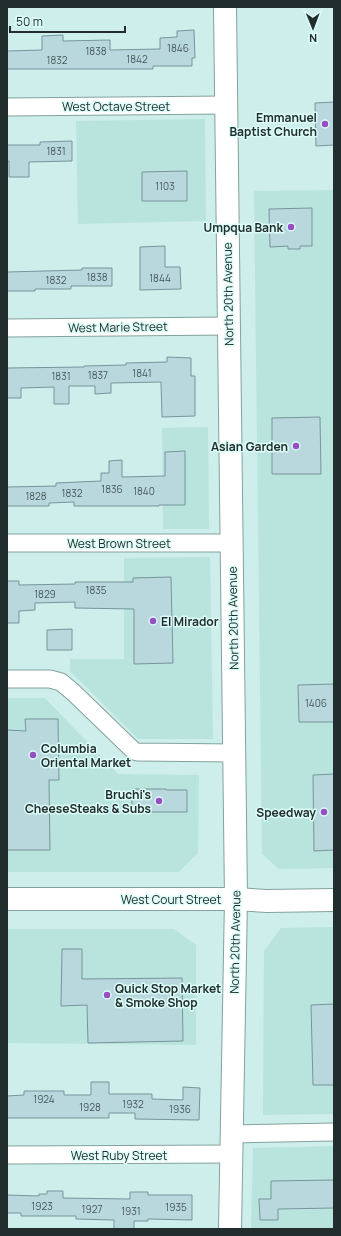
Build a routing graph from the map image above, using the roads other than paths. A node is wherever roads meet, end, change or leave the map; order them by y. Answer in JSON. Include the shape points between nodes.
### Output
{"nodes":[{"id":1,"x":225,"y":7,"type":"edge"},
{"id":2,"x":226,"y":105,"type":"junction"},
{"id":3,"x":7,"y":107,"type":"edge"},
{"id":4,"x":229,"y":326,"type":"junction"},
{"id":5,"x":7,"y":328,"type":"edge"},
{"id":6,"x":7,"y":543,"type":"edge"},
{"id":7,"x":232,"y":543,"type":"junction"},
{"id":8,"x":7,"y":679,"type":"edge"},
{"id":9,"x":234,"y":753,"type":"junction"},
{"id":10,"x":236,"y":898,"type":"junction"},
{"id":11,"x":7,"y":899,"type":"edge"},
{"id":12,"x":334,"y":900,"type":"edge"},
{"id":13,"x":334,"y":1132,"type":"edge"},
{"id":14,"x":232,"y":1144,"type":"junction"},
{"id":15,"x":7,"y":1155,"type":"edge"},
{"id":16,"x":230,"y":1229,"type":"edge"}],
"edges":[{"from":1,"to":2,"type":"main road","name":"North 20th Avenue"},
{"from":2,"to":3,"type":"street","name":"West Octave Street"},
{"from":2,"to":4,"type":"main road","name":"North 20th Avenue"},
{"from":4,"to":5,"type":"street","name":"West Marie Street"},
{"from":4,"to":7,"type":"main road","name":"North 20th Avenue"},
{"from":6,"to":7,"type":"street","name":"West Brown Street"},
{"from":7,"to":9,"type":"main road","name":"North 20th Avenue"},
{"from":8,"to":9,"type":"street","via":[[56,679],[137,752]]},
{"from":9,"to":10,"type":"main road","name":"North 20th Avenue"},
{"from":10,"to":11,"type":"main road","name":"West Court Street"},
{"from":10,"to":12,"type":"main road","name":"West Court Street","via":[[267,901]]},
{"from":10,"to":14,"type":"main road","name":"North 20th Avenue"},
{"from":13,"to":14,"type":"street","name":"West Ruby Street"},
{"from":14,"to":15,"type":"street","name":"West Ruby Street"},
{"from":14,"to":16,"type":"main road","name":"North 20th Avenue"}]}
